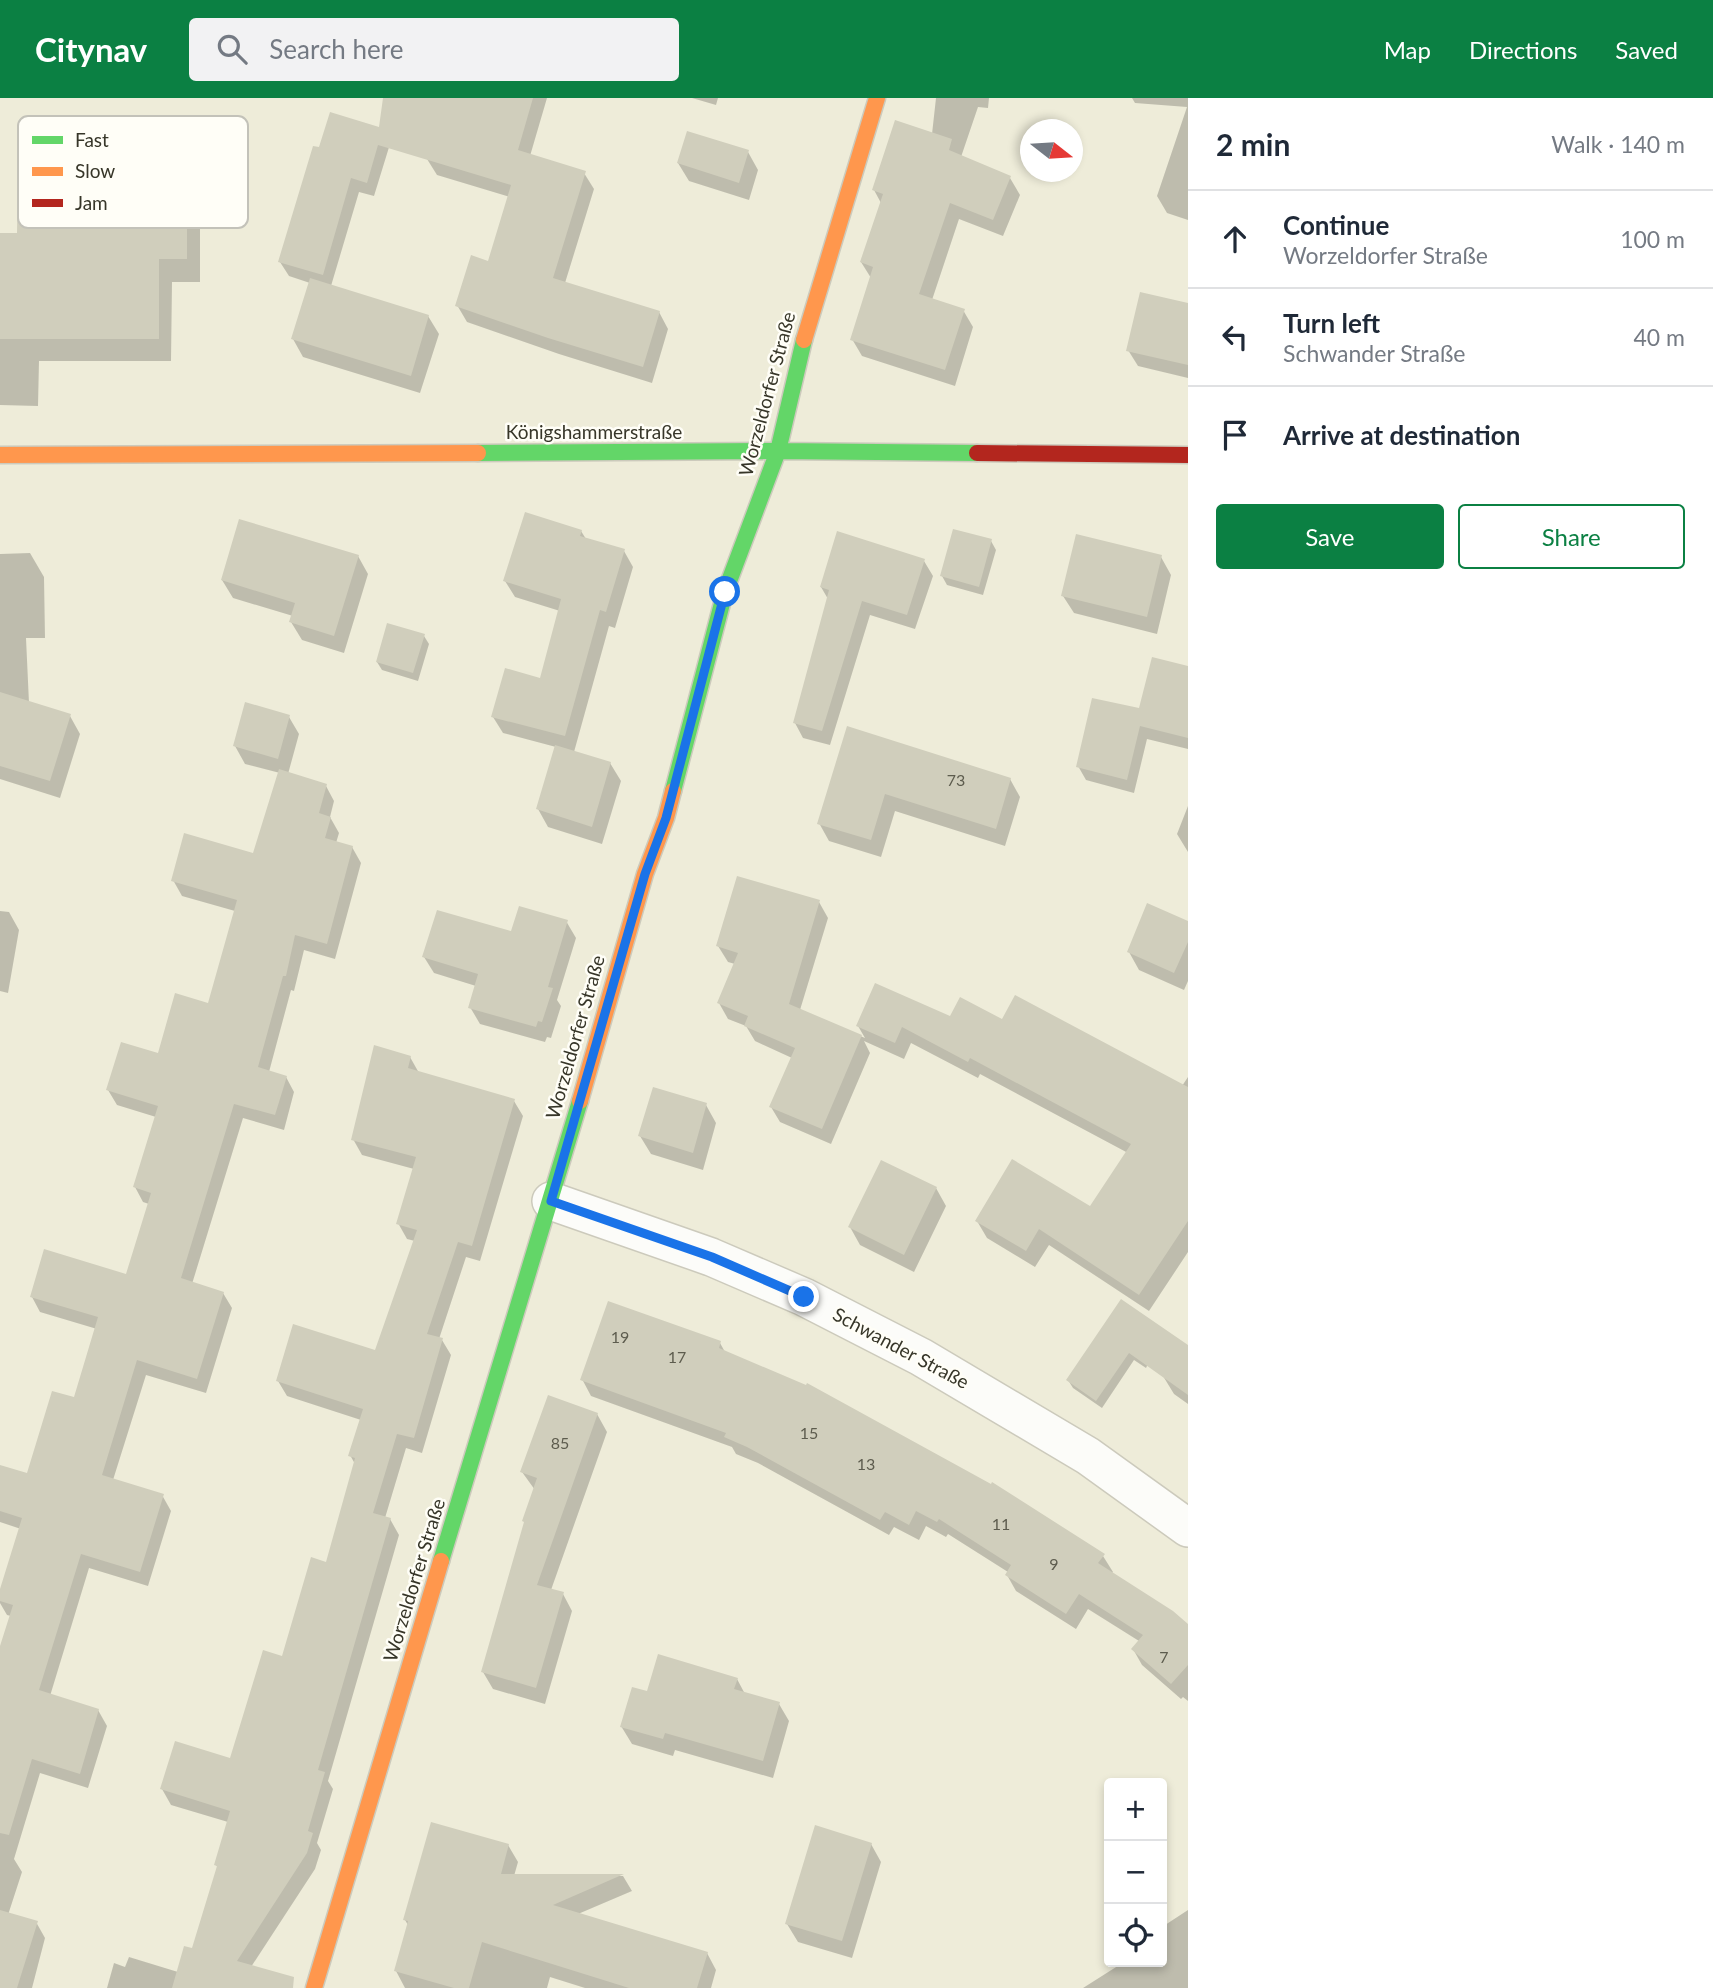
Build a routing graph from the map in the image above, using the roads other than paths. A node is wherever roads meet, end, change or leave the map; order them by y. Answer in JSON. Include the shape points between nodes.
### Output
{"nodes":[{"id":1,"x":877,"y":98,"type":"edge"},
{"id":2,"x":778,"y":452,"type":"junction"},
{"id":3,"x":1188,"y":455,"type":"edge"},
{"id":4,"x":0,"y":456,"type":"edge"},
{"id":5,"x":551,"y":1201,"type":"junction"},
{"id":6,"x":1188,"y":1528,"type":"edge"},
{"id":7,"x":314,"y":1988,"type":"edge"}],
"edges":[{"from":1,"to":2,"type":"street","name":"Worzeldorfer Straße","via":[[808,321]]},
{"from":2,"to":3,"type":"street","name":"Königshammerstraße"},
{"from":2,"to":4,"type":"street","name":"Königshammerstraße"},
{"from":2,"to":5,"type":"street","name":"Worzeldorfer Straße","via":[[725,592],[666,818],[645,874]]},
{"from":5,"to":6,"type":"street","name":"Schwander Straße","via":[[712,1257],[909,1350],[1088,1456]]},
{"from":5,"to":7,"type":"street","name":"Worzeldorfer Straße"}]}
